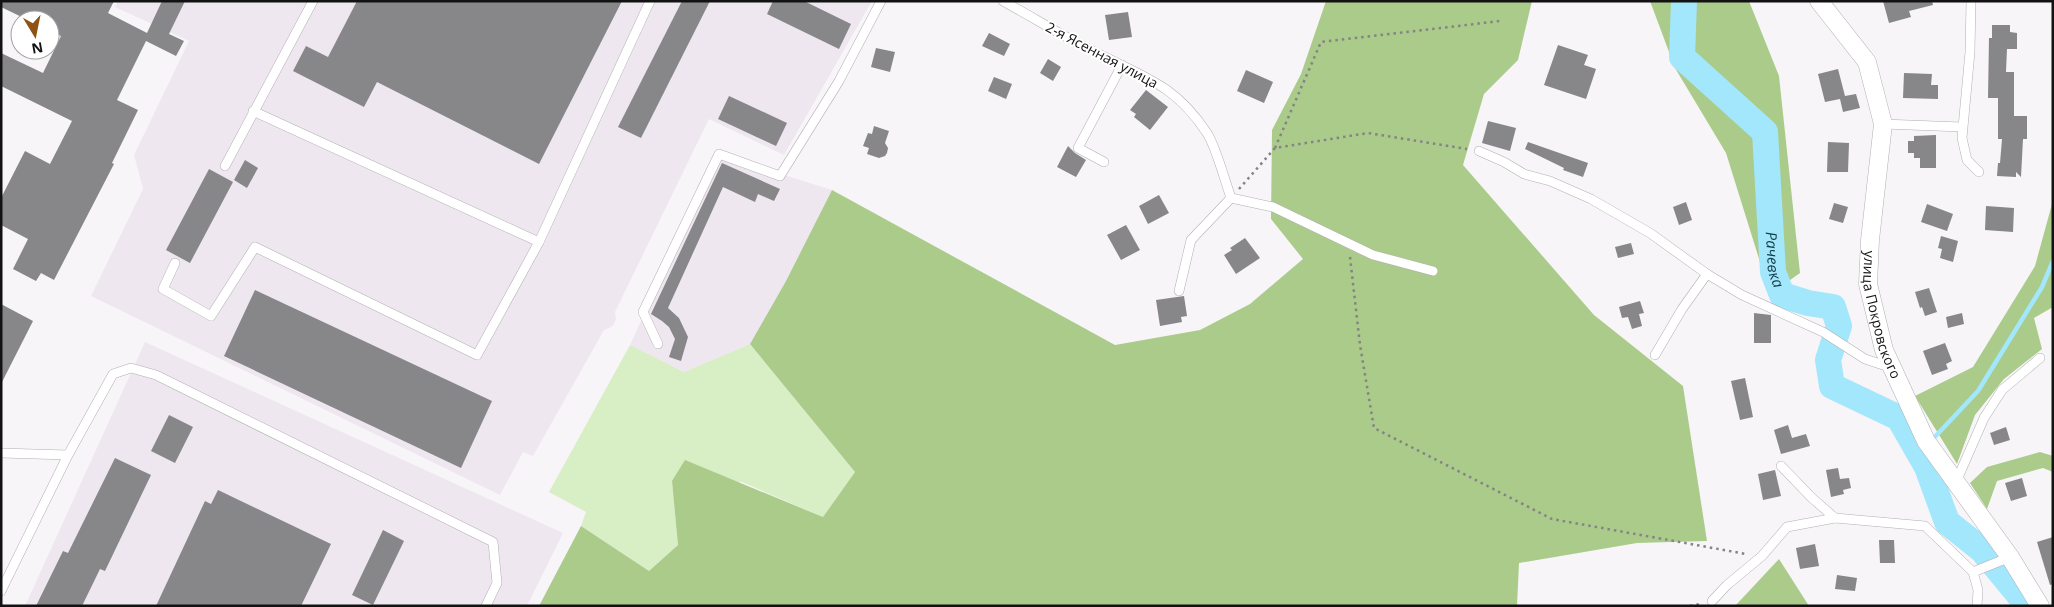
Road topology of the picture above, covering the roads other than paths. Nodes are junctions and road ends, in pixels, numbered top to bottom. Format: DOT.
graph roads {
  1 [pos="313,1"];
  2 [pos="650,1"];
  3 [pos="881,1"];
  4 [pos="1003,1"];
  5 [pos="1819,1"];
  6 [pos="1971,1"];
  7 [pos="1122,65"];
  8 [pos="253,111"];
  9 [pos="1883,124"];
  10 [pos="1962,126"];
  11 [pos="1479,151"];
  12 [pos="1104,162"];
  13 [pos="225,166"];
  14 [pos="1979,172"];
  15 [pos="1232,198"];
  16 [pos="539,242"];
  17 [pos="175,264"];
  18 [pos="1433,271"];
  19 [pos="1708,274"];
  20 [pos="1179,291"];
  21 [pos="658,344"];
  22 [pos="1655,354"];
  23 [pos="2040,358"];
  24 [pos="1893,368"];
  25 [pos="1,453"];
  26 [pos="68,455"];
  27 [pos="1781,466"];
  28 [pos="1956,482"];
  29 [pos="1835,518"];
  30 [pos="2005,559"];
  31 [pos="1977,571"];
  32 [pos="1,592"];
  33 [pos="1712,602"];
  34 [pos="486,606"];
  35 [pos="1977,606"];
  36 [pos="2040,606"];
  1 -- 8 [label="lane"];
  2 -- 16 [label="lane"];
  3 -- 21 [label="lane"];
  4 -- 7 [label="lane, 2-я Ясенная улица"];
  5 -- 9 [label="street, улица Покровского"];
  6 -- 10 [label="lane"];
  7 -- 12 [label="lane"];
  7 -- 15 [label="lane, 2-я Ясенная улица"];
  8 -- 13 [label="lane"];
  8 -- 16 [label="lane"];
  9 -- 10 [label="lane"];
  9 -- 24 [label="street, улица Покровского"];
  10 -- 14 [label="lane"];
  11 -- 19 [label="lane"];
  15 -- 18 [label="lane"];
  15 -- 20 [label="lane"];
  16 -- 17 [label="lane"];
  19 -- 22 [label="lane"];
  19 -- 24 [label="lane"];
  23 -- 28 [label="lane"];
  24 -- 28 [label="street, улица Покровского"];
  25 -- 26 [label="lane"];
  26 -- 32 [label="lane"];
  26 -- 34 [label="lane"];
  27 -- 29 [label="lane"];
  28 -- 30 [label="street, улица Покровского"];
  29 -- 31 [label="lane"];
  29 -- 33 [label="lane"];
  30 -- 31 [label="lane"];
  30 -- 36 [label="street, улица Покровского"];
  31 -- 35 [label="lane"];
}
